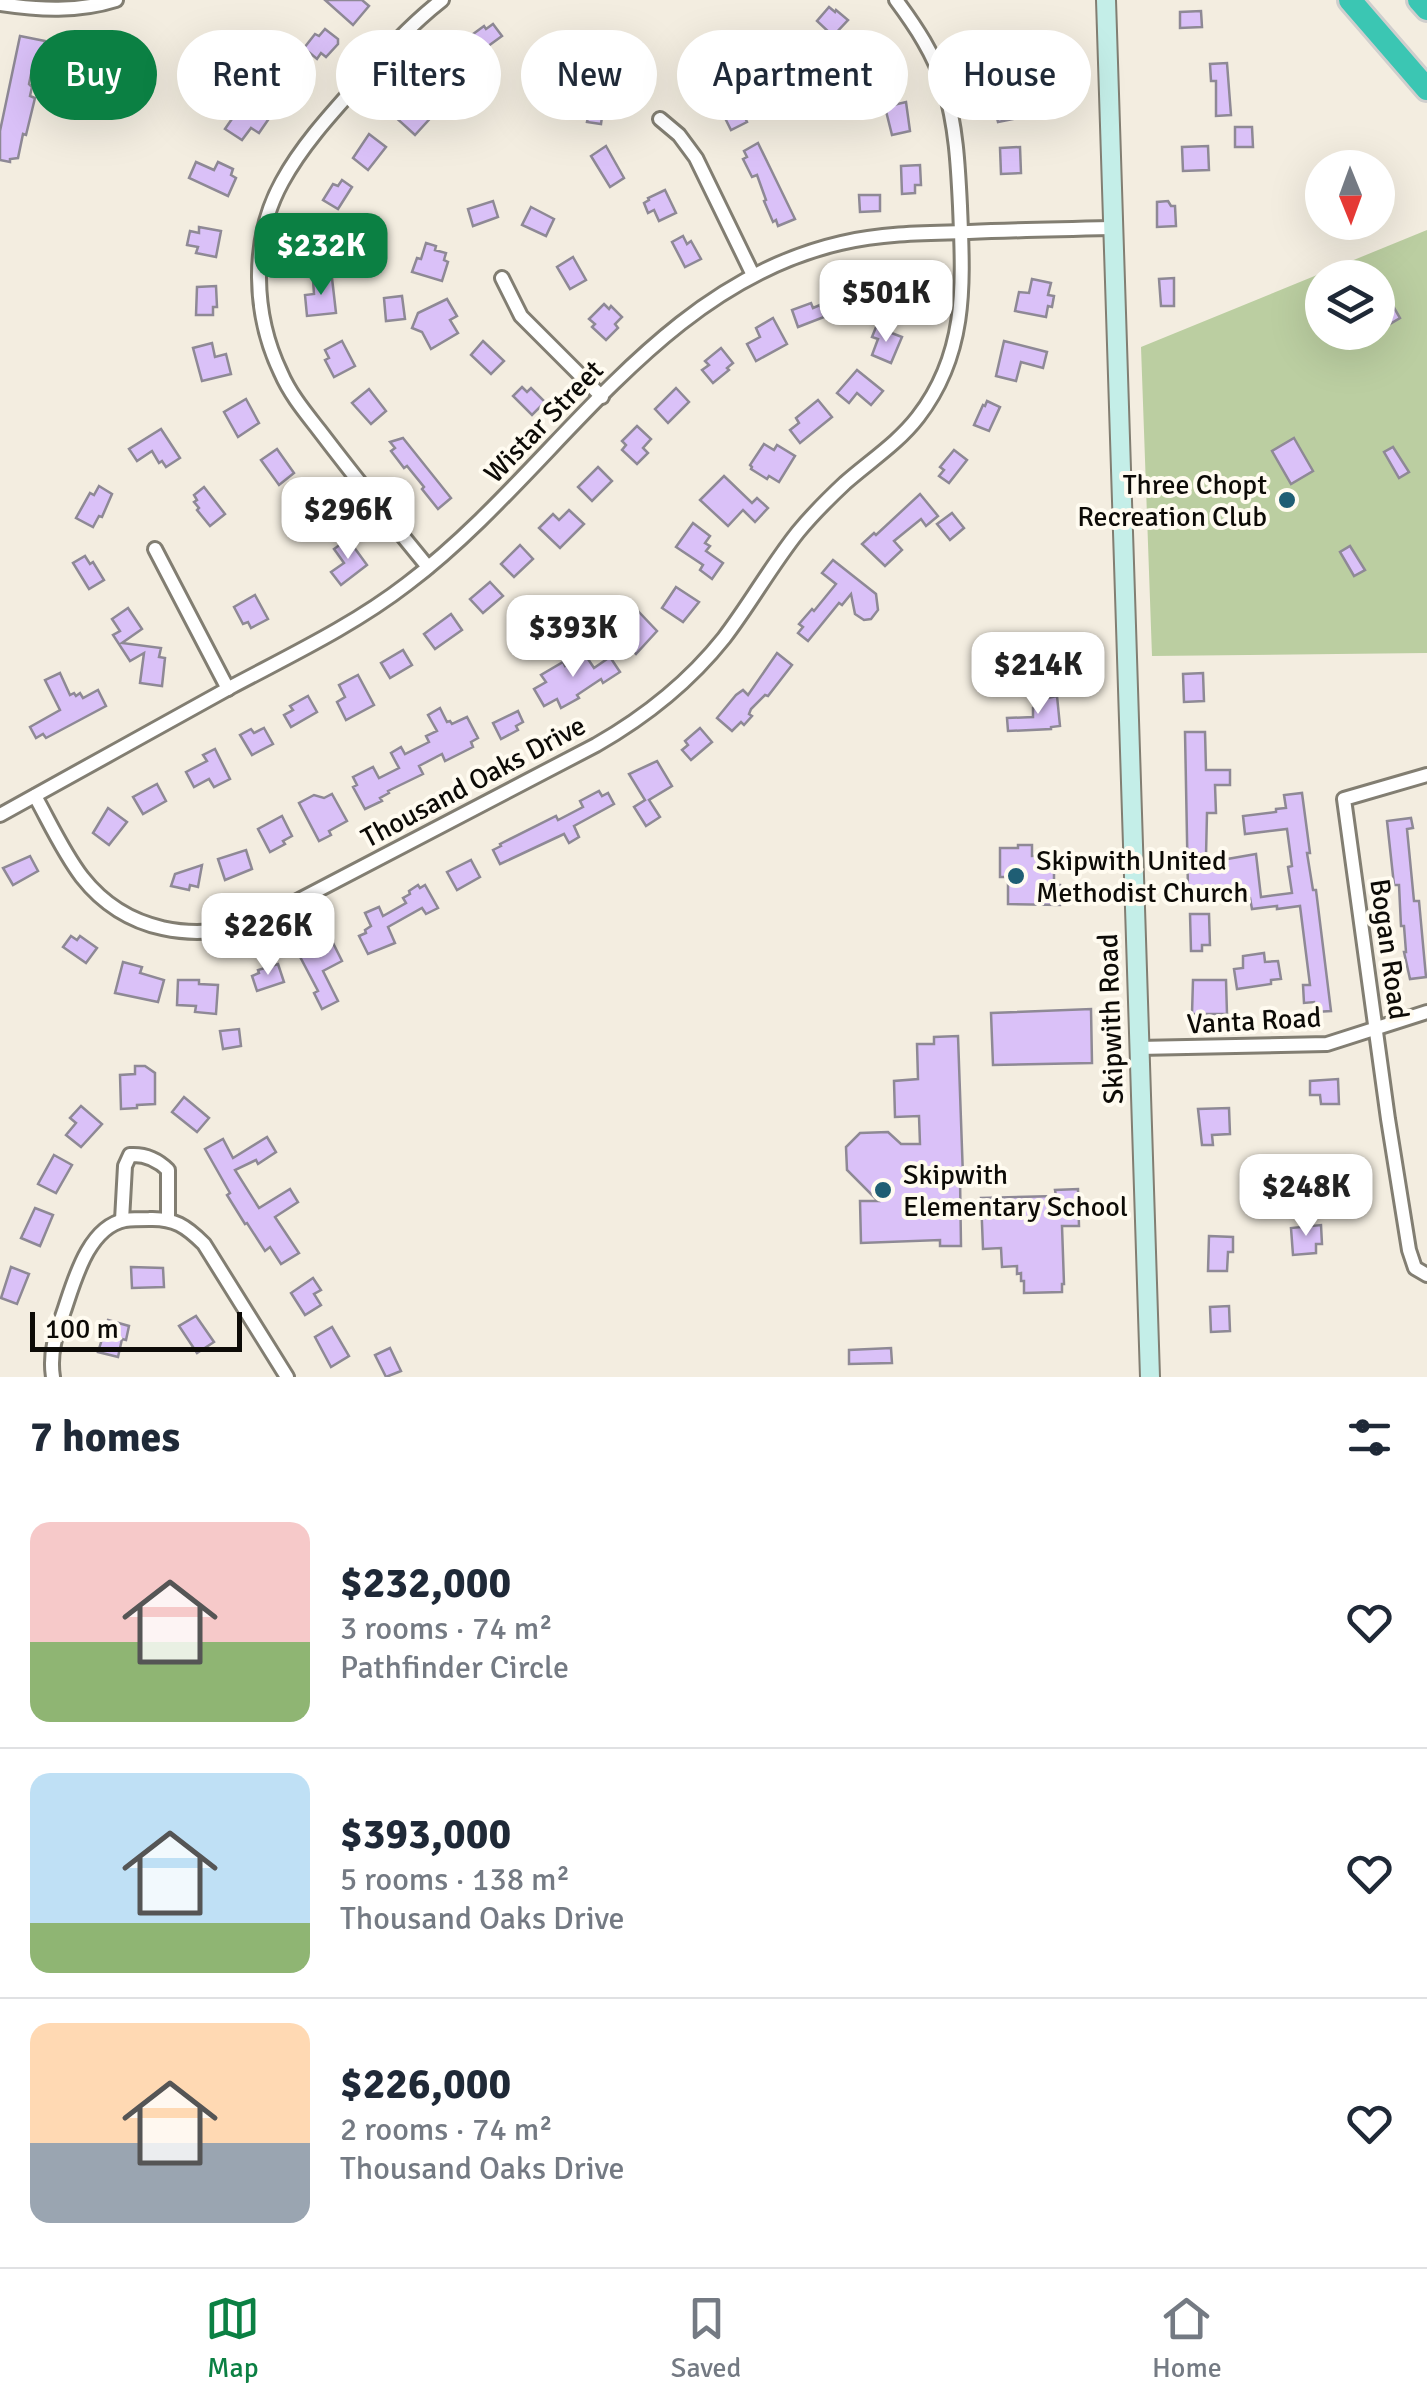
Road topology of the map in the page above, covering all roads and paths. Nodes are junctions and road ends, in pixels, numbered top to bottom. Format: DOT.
graph roads {
  1 [pos="116,0"];
  2 [pos="442,0"];
  3 [pos="896,0"];
  4 [pos="1106,0"];
  5 [pos="1350,0"];
  6 [pos="1419,0"];
  7 [pos="0,4"];
  8 [pos="1427,9"];
  9 [pos="1427,89"];
  10 [pos="660,119"];
  11 [pos="1113,228"];
  12 [pos="961,232"];
  13 [pos="753,275"];
  14 [pos="502,278"];
  15 [pos="602,397"];
  16 [pos="155,548"];
  17 [pos="428,567"];
  18 [pos="228,688"];
  19 [pos="1427,775"];
  20 [pos="35,796"];
  21 [pos="0,815"];
  22 [pos="1427,1012"];
  23 [pos="1375,1028"];
  24 [pos="1138,1048"];
  25 [pos="168,1218"];
  26 [pos="122,1220"];
  27 [pos="1427,1276"];
  28 [pos="53,1377"];
  29 [pos="287,1377"];
  30 [pos="1150,1377"];
  1 -- 7 [label="street"];
  2 -- 17 [label="street"];
  3 -- 12 [label="street, Thousand Oaks Drive"];
  4 -- 11 [label="main road, Skipwith Road"];
  5 -- 9 [label="highway"];
  6 -- 8 [label="highway"];
  10 -- 13 [label="street"];
  11 -- 12 [label="street, Wistar Street"];
  11 -- 24 [label="main road, Skipwith Road"];
  12 -- 13 [label="street, Wistar Street"];
  12 -- 20 [label="street, Thousand Oaks Drive"];
  13 -- 15 [label="street, Wistar Street"];
  14 -- 15 [label="street"];
  15 -- 17 [label="street, Wistar Street"];
  16 -- 18 [label="street"];
  17 -- 18 [label="street, Wistar Street"];
  18 -- 20 [label="street, Wistar Street"];
  19 -- 23 [label="street, Bogan Road"];
  20 -- 21 [label="street, Wistar Street"];
  22 -- 23 [label="street, Vanta Road"];
  23 -- 24 [label="street, Vanta Road"];
  23 -- 27 [label="street, Bogan Road"];
  24 -- 30 [label="main road, Skipwith Road"];
  25 -- 26 [label="street"];
  25 -- 26 [label="street"];
  25 -- 29 [label="street"];
  26 -- 28 [label="street"];
}
